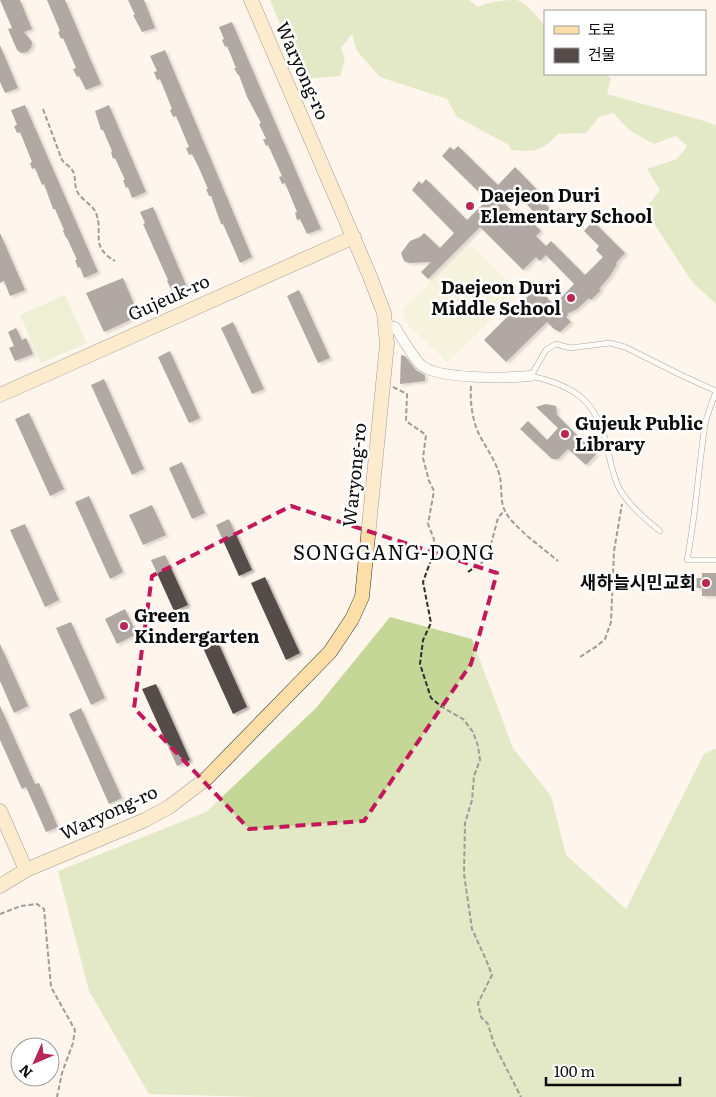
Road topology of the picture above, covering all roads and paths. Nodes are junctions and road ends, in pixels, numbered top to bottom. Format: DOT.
graph roads {
  1 [pos="250,0"];
  2 [pos="43,108"];
  3 [pos="354,237"];
  4 [pos="115,261"];
  5 [pos="386,326"];
  6 [pos="472,376"];
  7 [pos="531,376"];
  8 [pos="384,377"];
  9 [pos="716,391"];
  10 [pos="0,395"];
  11 [pos="623,494"];
  12 [pos="504,511"];
  13 [pos="660,531"];
  14 [pos="716,560"];
  15 [pos="558,561"];
  16 [pos="468,572"];
  17 [pos="580,657"];
  18 [pos="0,811"];
  19 [pos="26,870"];
  20 [pos="0,886"];
  21 [pos="0,914"];
  22 [pos="57,1097"];
  23 [pos="521,1097"];
  1 -- 3 [label="main road, Waryong-ro"];
  2 -- 4 [label="path"];
  3 -- 5 [label="main road, Waryong-ro"];
  3 -- 10 [label="main road, Gujeuk-ro"];
  5 -- 6 [label="street"];
  5 -- 8 [label="main road, Waryong-ro"];
  6 -- 7 [label="street"];
  6 -- 12 [label="path"];
  7 -- 9 [label="lane"];
  7 -- 11 [label="lane"];
  8 -- 19 [label="main road, Waryong-ro"];
  8 -- 23 [label="path"];
  9 -- 14 [label="lane"];
  11 -- 13 [label="lane"];
  11 -- 17 [label="path"];
  12 -- 15 [label="path"];
  12 -- 16 [label="path"];
  18 -- 19 [label="main road"];
  19 -- 20 [label="main road, Waryong-ro"];
  21 -- 22 [label="path"];
}
